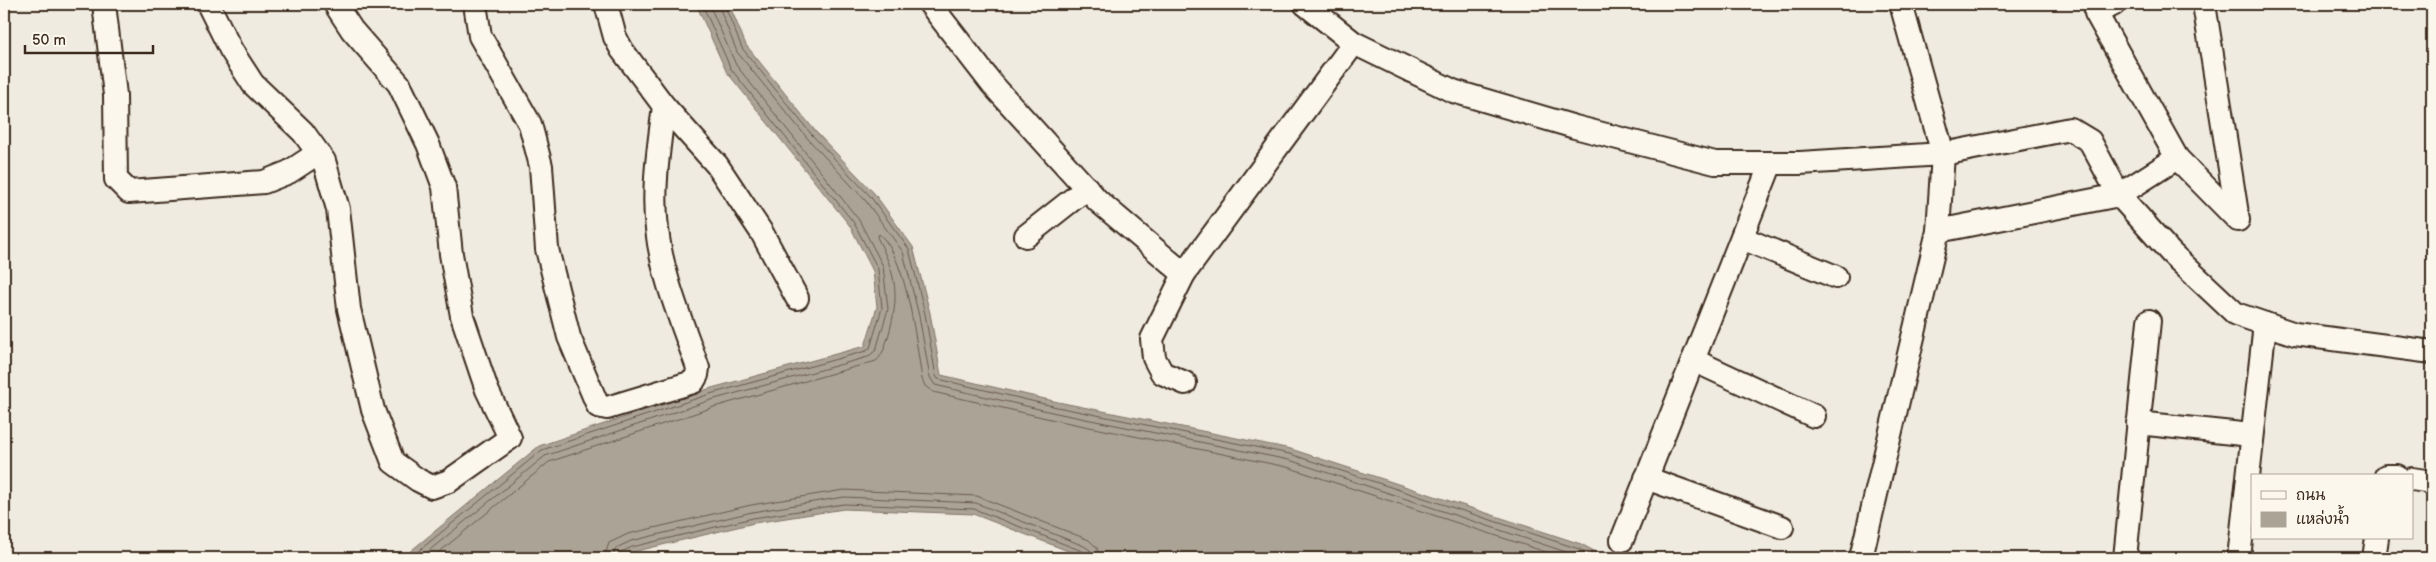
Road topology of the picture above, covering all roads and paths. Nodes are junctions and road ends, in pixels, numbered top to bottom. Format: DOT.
graph roads {
  1 [pos="104,4"];
  2 [pos="208,4"];
  3 [pos="335,4"];
  4 [pos="475,4"];
  5 [pos="606,4"];
  6 [pos="930,4"];
  7 [pos="1304,4"];
  8 [pos="1901,4"];
  9 [pos="2114,4"];
  10 [pos="2204,4"];
  11 [pos="1354,43"];
  12 [pos="664,106"];
  13 [pos="318,153"];
  14 [pos="1943,154"];
  15 [pos="2177,158"];
  16 [pos="1771,164"];
  17 [pos="1086,188"];
  18 [pos="2119,195"];
  19 [pos="1938,231"];
  20 [pos="1026,236"];
  21 [pos="1742,238"];
  22 [pos="1184,274"];
  23 [pos="1836,277"];
  24 [pos="797,298"];
  25 [pos="2149,321"];
  26 [pos="2265,324"];
  27 [pos="2432,352"];
  28 [pos="1694,360"];
  29 [pos="1185,383"];
  30 [pos="1814,416"];
  31 [pos="2138,423"];
  32 [pos="2251,436"];
  33 [pos="1646,478"];
  34 [pos="2414,479"];
  35 [pos="2432,482"];
  36 [pos="1782,527"];
  37 [pos="1622,540"];
  38 [pos="2377,540"];
  39 [pos="1861,558"];
  40 [pos="2125,558"];
  41 [pos="2239,558"];
  42 [pos="2374,558"];
  1 -- 13 [label="street"];
  2 -- 13 [label="street"];
  3 -- 13 [label="street"];
  4 -- 12 [label="street"];
  5 -- 12 [label="street"];
  6 -- 17 [label="street"];
  7 -- 11 [label="street"];
  8 -- 14 [label="street"];
  9 -- 15 [label="street"];
  10 -- 15 [label="street"];
  11 -- 16 [label="street"];
  11 -- 22 [label="street"];
  12 -- 24 [label="street"];
  14 -- 16 [label="street"];
  14 -- 18 [label="street"];
  14 -- 19 [label="street"];
  15 -- 18 [label="street"];
  16 -- 21 [label="street"];
  17 -- 20 [label="street"];
  17 -- 22 [label="street"];
  18 -- 19 [label="street"];
  18 -- 26 [label="street"];
  19 -- 39 [label="street"];
  21 -- 23 [label="street"];
  21 -- 28 [label="street"];
  22 -- 29 [label="street"];
  25 -- 31 [label="street"];
  26 -- 27 [label="street"];
  26 -- 32 [label="street"];
  28 -- 30 [label="street"];
  28 -- 33 [label="street"];
  31 -- 32 [label="street"];
  31 -- 40 [label="street"];
  32 -- 41 [label="street"];
  33 -- 36 [label="street"];
  33 -- 37 [label="street"];
  34 -- 35 [label="street"];
  38 -- 42 [label="street"];
}
